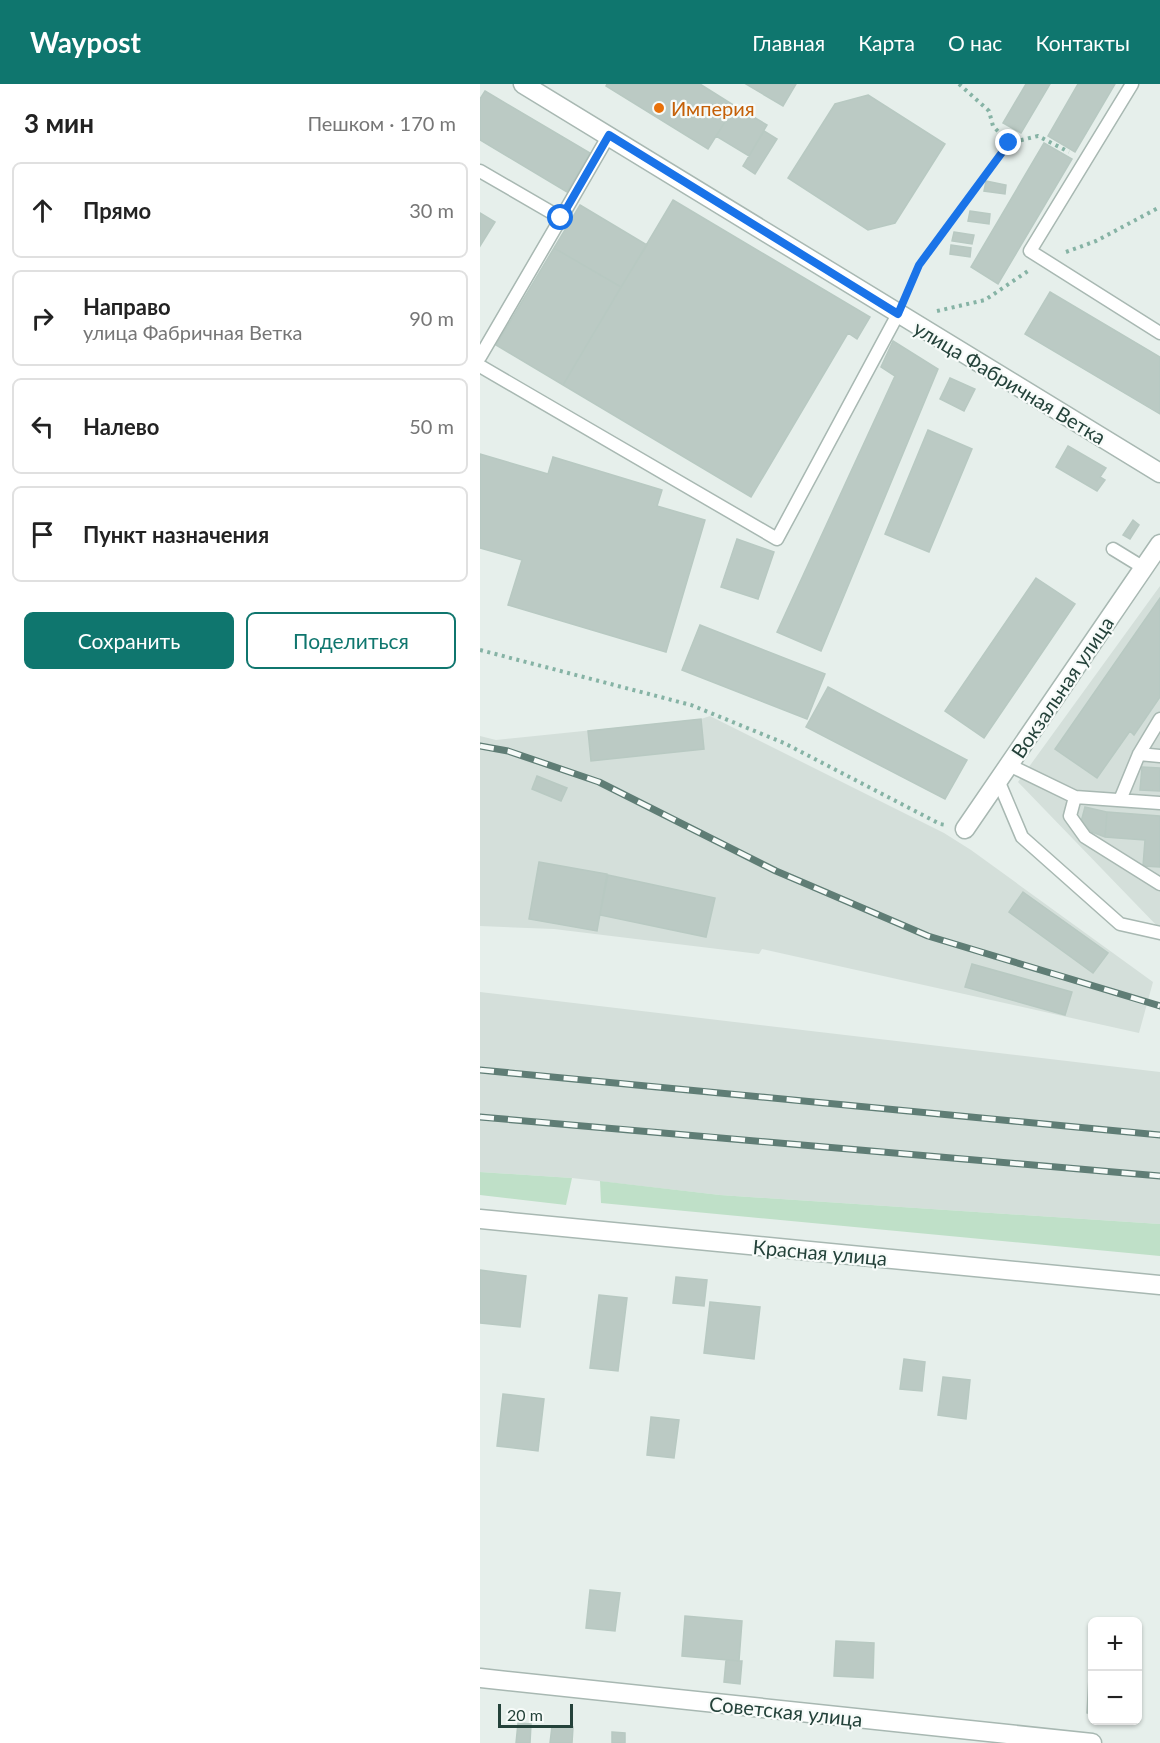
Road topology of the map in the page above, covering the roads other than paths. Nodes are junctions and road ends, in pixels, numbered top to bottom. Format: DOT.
graph roads {
  1 [pos="523,84"];
  2 [pos="1132,84"];
  3 [pos="609,135"];
  4 [pos="480,171"];
  5 [pos="561,218"];
  6 [pos="898,314"];
  7 [pos="1160,332"];
  8 [pos="480,357"];
  9 [pos="480,366"];
  10 [pos="1160,473"];
  11 [pos="1160,544"];
  12 [pos="1113,549"];
  13 [pos="1144,568"];
  14 [pos="1160,719"];
  15 [pos="1139,754"];
  16 [pos="1160,756"];
  17 [pos="1003,772"];
  18 [pos="1075,797"];
  19 [pos="1120,800"];
  20 [pos="1160,803"];
  21 [pos="964,829"];
  22 [pos="1160,884"];
  23 [pos="1160,933"];
  24 [pos="480,1220"];
  25 [pos="1160,1285"];
  26 [pos="480,1678"];
  27 [pos="1092,1743"];
  1 -- 3 [label="street, улица Фабричная Ветка"];
  2 -- 7 [label="lane"];
  3 -- 5 [label="lane"];
  3 -- 6 [label="street, улица Фабричная Ветка"];
  4 -- 5 [label="lane"];
  5 -- 8 [label="lane"];
  6 -- 9 [label="lane"];
  6 -- 10 [label="street, улица Фабричная Ветка"];
  11 -- 13 [label="street, Вокзальная улица"];
  12 -- 13 [label="lane"];
  13 -- 17 [label="street, Вокзальная улица"];
  14 -- 15 [label="lane"];
  15 -- 16 [label="lane"];
  15 -- 19 [label="lane"];
  17 -- 18 [label="lane"];
  17 -- 21 [label="street, Вокзальная улица"];
  17 -- 23 [label="lane"];
  18 -- 19 [label="lane"];
  18 -- 22 [label="lane"];
  19 -- 20 [label="lane"];
  24 -- 25 [label="street, Красная улица"];
  26 -- 27 [label="street, Советская улица"];
}
